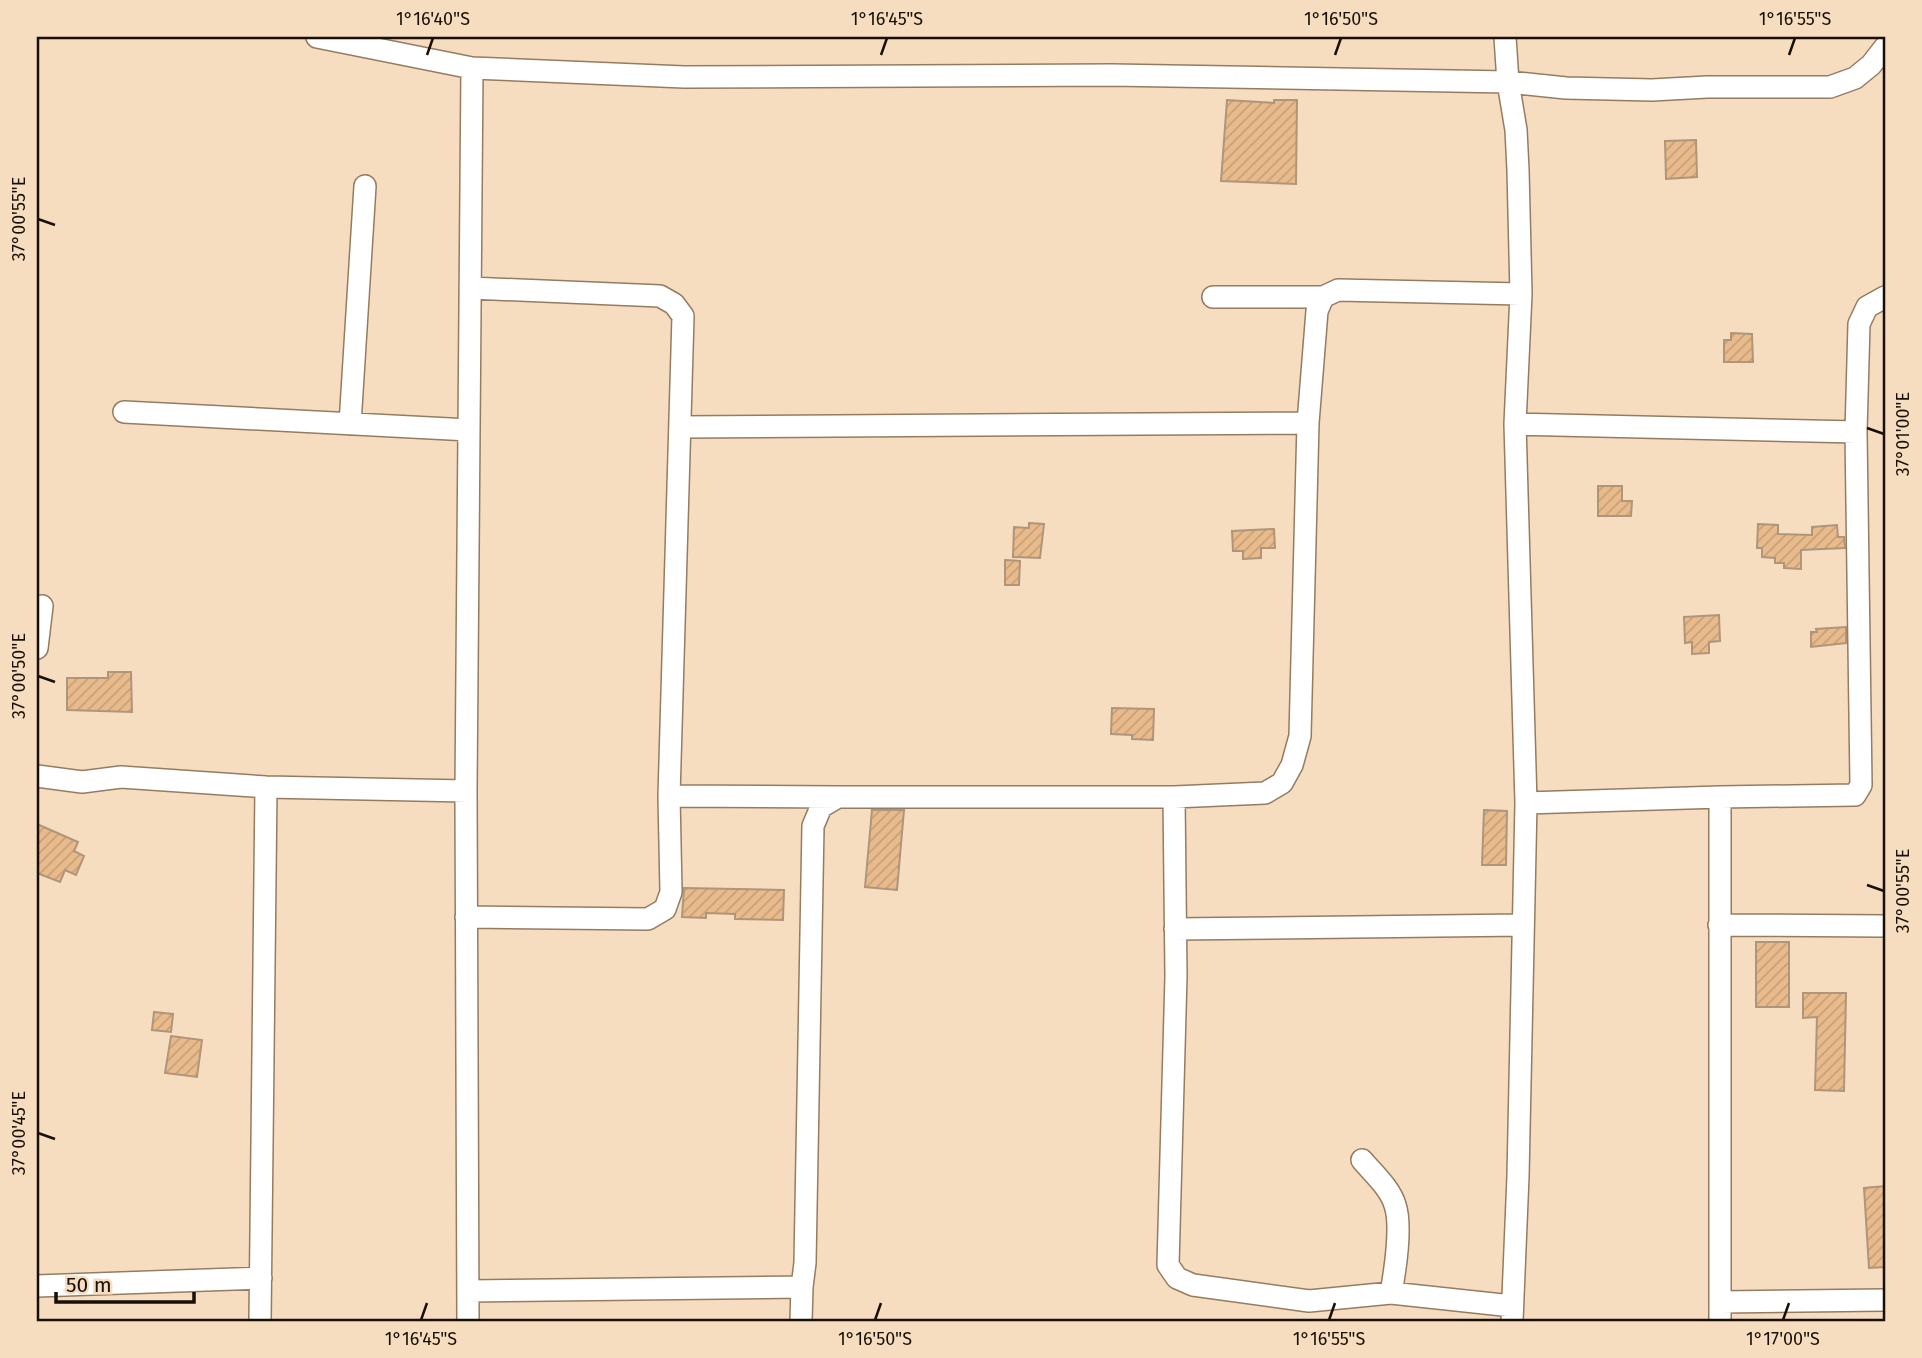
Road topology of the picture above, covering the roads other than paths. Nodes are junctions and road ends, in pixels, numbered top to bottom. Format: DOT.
graph roads {
  1 [pos="317,37"];
  2 [pos="1505,37"];
  3 [pos="1881,37"];
  4 [pos="1885,45"];
  5 [pos="419,47"];
  6 [pos="472,68"];
  7 [pos="1508,82"];
  8 [pos="365,186"];
  9 [pos="470,288"];
  10 [pos="1521,294"];
  11 [pos="1213,297"];
  12 [pos="1323,297"];
  13 [pos="1885,297"];
  14 [pos="124,412"];
  15 [pos="1308,423"];
  16 [pos="350,424"];
  17 [pos="1515,424"];
  18 [pos="680,427"];
  19 [pos="469,430"];
  20 [pos="1856,432"];
  21 [pos="42,606"];
  22 [pos="37,648"];
  23 [pos="37,776"];
  24 [pos="265,787"];
  25 [pos="466,791"];
  26 [pos="669,796"];
  27 [pos="838,797"];
  28 [pos="1174,797"];
  29 [pos="1720,797"];
  30 [pos="1526,803"];
  31 [pos="466,917"];
  32 [pos="1522,925"];
  33 [pos="1719,925"];
  34 [pos="1885,926"];
  35 [pos="1175,929"];
  36 [pos="1362,1160"];
  37 [pos="261,1278"];
  38 [pos="37,1286"];
  39 [pos="802,1287"];
  40 [pos="468,1291"];
  41 [pos="1391,1293"];
  42 [pos="1885,1300"];
  43 [pos="1308,1311"];
  44 [pos="1720,1312"];
  45 [pos="1512,1314"];
  46 [pos="260,1321"];
  47 [pos="468,1321"];
  48 [pos="801,1321"];
  1 -- 5 [label="street"];
  2 -- 7 [label="street"];
  3 -- 4 [label="street"];
  4 -- 7 [label="street"];
  5 -- 6 [label="street"];
  6 -- 7 [label="street"];
  6 -- 9 [label="street"];
  7 -- 10 [label="street"];
  8 -- 16 [label="street"];
  9 -- 18 [label="street"];
  9 -- 19 [label="street"];
  10 -- 12 [label="street"];
  10 -- 17 [label="street"];
  11 -- 12 [label="street"];
  12 -- 15 [label="street"];
  13 -- 20 [label="street"];
  14 -- 16 [label="street"];
  15 -- 18 [label="street"];
  15 -- 28 [label="street"];
  16 -- 19 [label="street"];
  17 -- 20 [label="street"];
  17 -- 30 [label="street"];
  18 -- 26 [label="street"];
  19 -- 25 [label="street"];
  20 -- 29 [label="street"];
  21 -- 22 [label="street"];
  23 -- 24 [label="street"];
  24 -- 25 [label="street"];
  24 -- 37 [label="street"];
  25 -- 31 [label="street"];
  26 -- 27 [label="street"];
  26 -- 31 [label="street"];
  27 -- 28 [label="street"];
  27 -- 39 [label="street"];
  28 -- 35 [label="street"];
  29 -- 30 [label="street"];
  29 -- 33 [label="street"];
  30 -- 32 [label="street"];
  31 -- 40 [label="street"];
  32 -- 35 [label="street"];
  32 -- 45 [label="street"];
  33 -- 34 [label="street"];
  33 -- 44 [label="street"];
  35 -- 43 [label="street"];
  36 -- 41 [label="street"];
  37 -- 38 [label="street"];
  37 -- 46 [label="street"];
  39 -- 40 [label="street"];
  39 -- 48 [label="street"];
  40 -- 47 [label="street"];
  41 -- 43 [label="street"];
  41 -- 45 [label="street"];
  42 -- 44 [label="street"];
}
